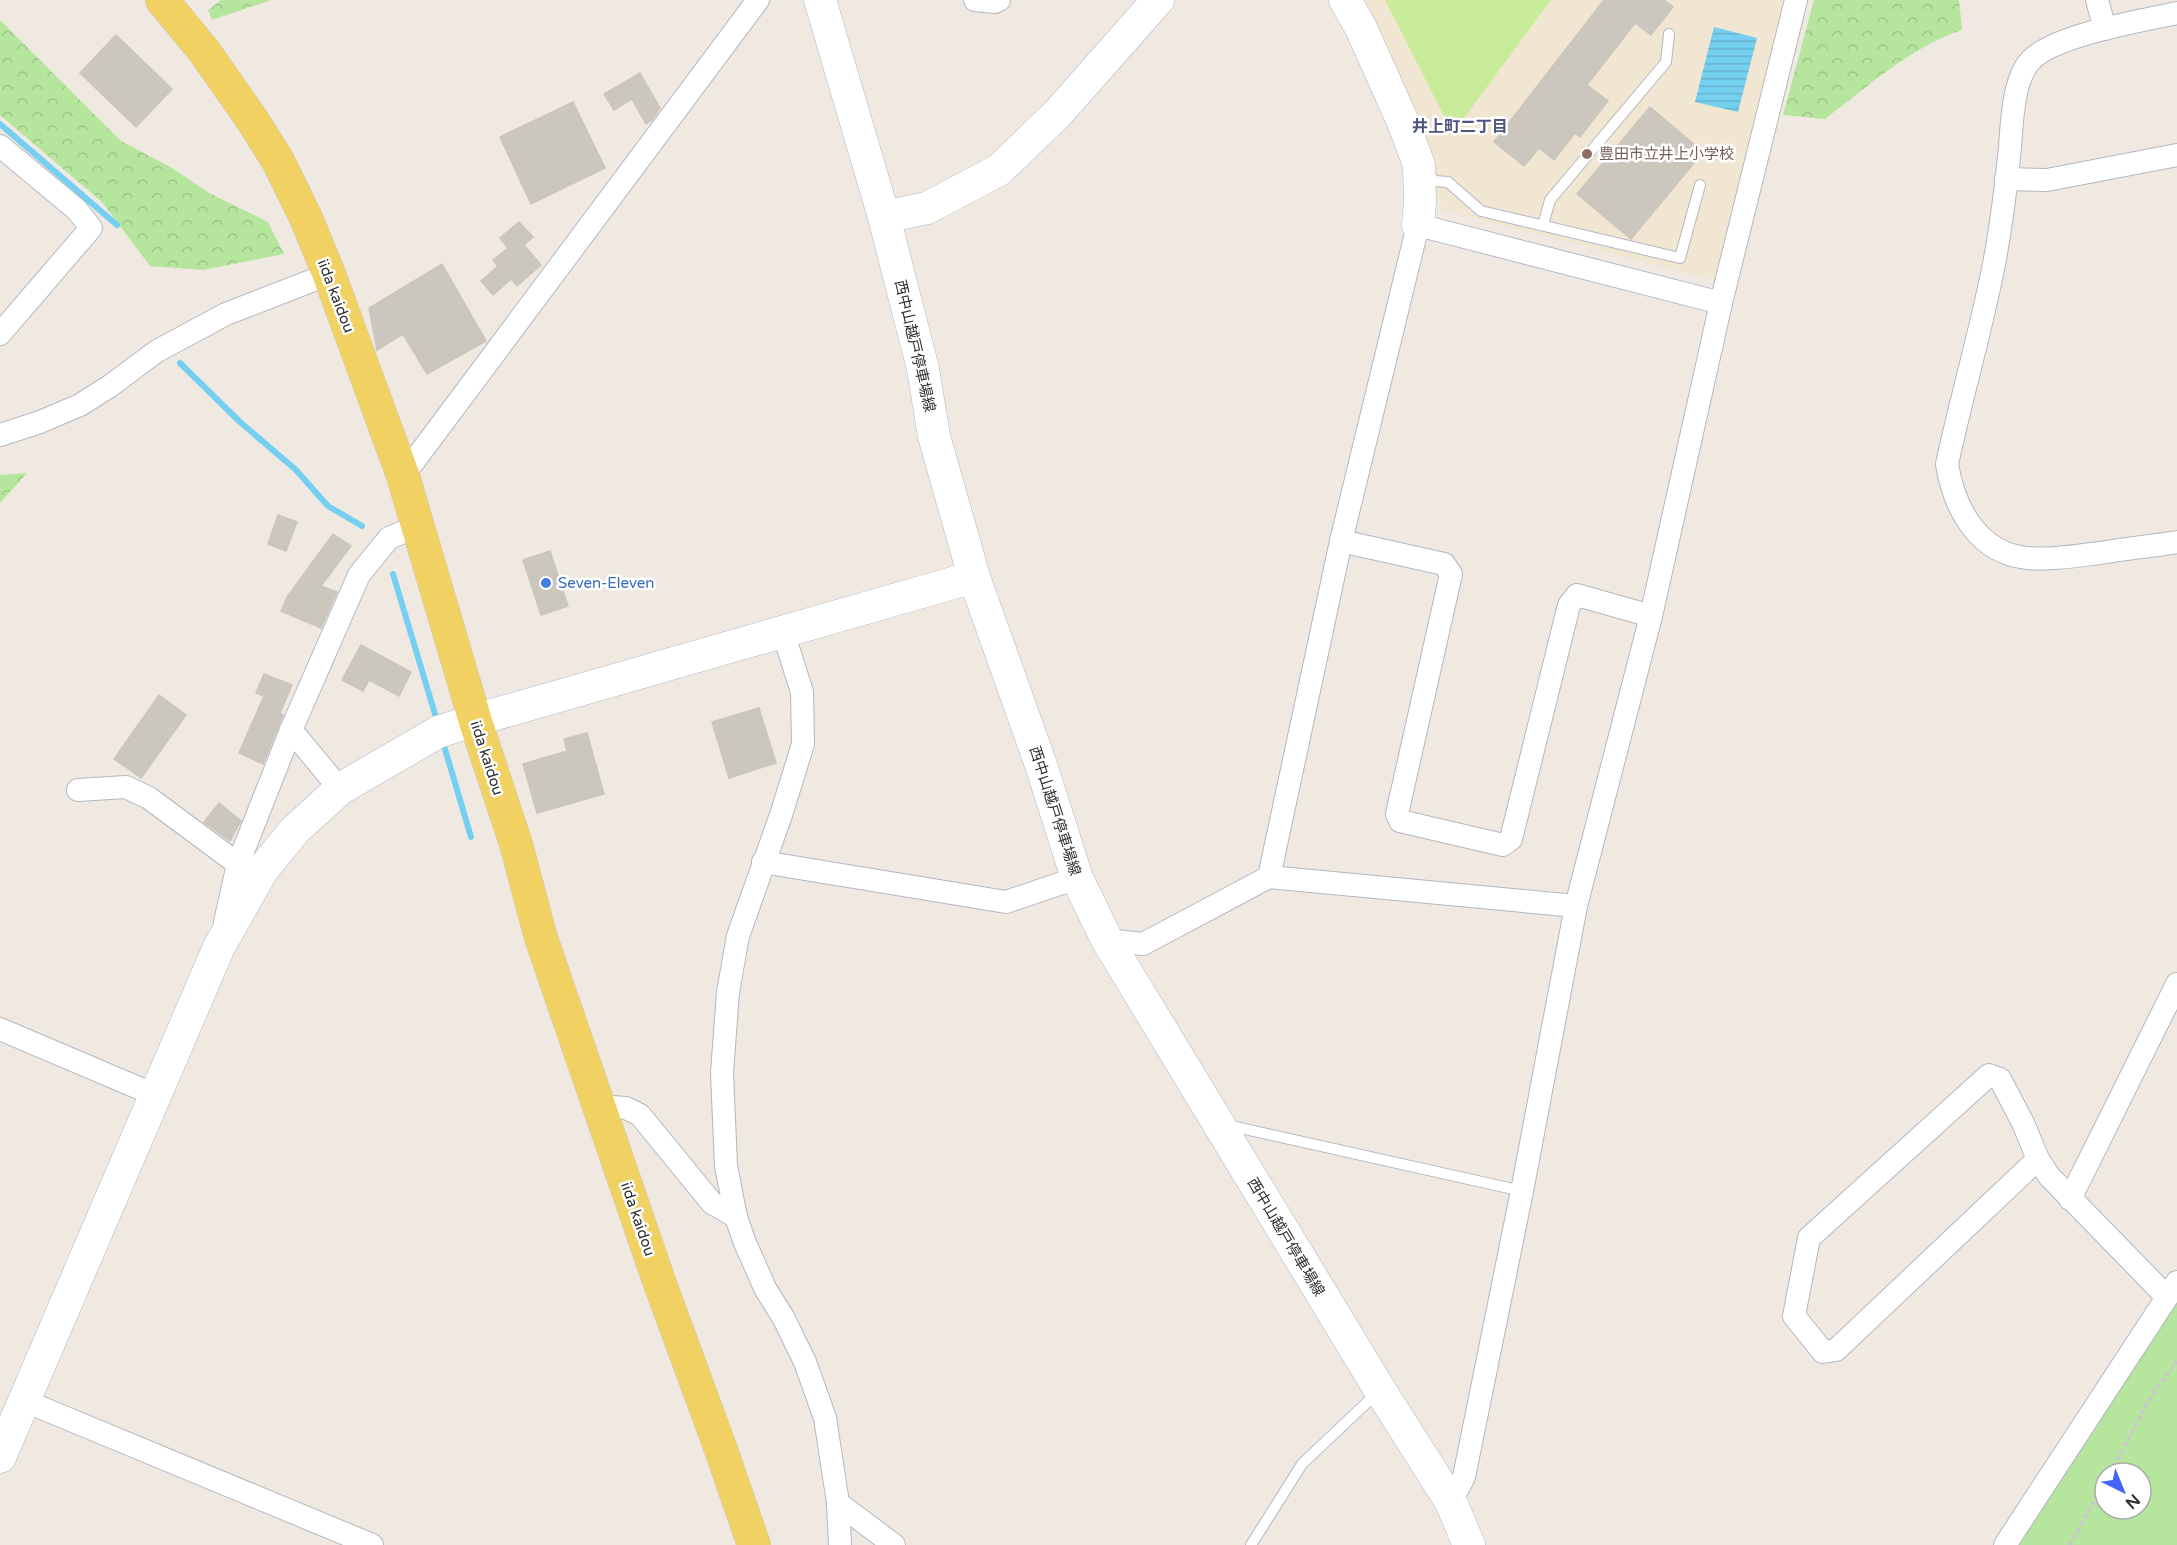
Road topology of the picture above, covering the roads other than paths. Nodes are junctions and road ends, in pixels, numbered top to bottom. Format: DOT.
graph roads {
  1 [pos="162,0"];
  2 [pos="758,0"];
  3 [pos="820,0"];
  4 [pos="975,0"];
  5 [pos="999,0"];
  6 [pos="1158,0"];
  7 [pos="1345,0"];
  8 [pos="1796,0"];
  9 [pos="2097,0"];
  10 [pos="2177,13"];
  11 [pos="2105,29"];
  12 [pos="1670,34"];
  13 [pos="1,149"];
  14 [pos="2177,155"];
  15 [pos="1419,165"];
  16 [pos="2007,179"];
  17 [pos="1700,185"];
  18 [pos="884,217"];
  19 [pos="1418,225"];
  20 [pos="1543,225"];
  21 [pos="329,274"];
  22 [pos="1721,303"];
  23 [pos="0,333"];
  24 [pos="0,435"];
  25 [pos="403,476"];
  26 [pos="418,526"];
  27 [pos="1341,541"];
  28 [pos="2177,542"];
  29 [pos="974,577"];
  30 [pos="1651,616"];
  31 [pos="783,632"];
  32 [pos="475,720"];
  33 [pos="291,730"];
  34 [pos="340,789"];
  35 [pos="78,790"];
  36 [pos="763,862"];
  37 [pos="238,864"];
  38 [pos="1269,877"];
  39 [pos="1077,878"];
  40 [pos="1575,906"];
  41 [pos="1107,940"];
  42 [pos="219,946"];
  43 [pos="2177,984"];
  44 [pos="0,1029"];
  45 [pos="155,1095"];
  46 [pos="598,1106"];
  47 [pos="1216,1123"];
  48 [pos="2038,1159"];
  49 [pos="1522,1191"];
  50 [pos="2070,1199"];
  51 [pos="736,1217"];
  52 [pos="2171,1289"];
  53 [pos="1380,1390"];
  54 [pos="25,1401"];
  55 [pos="0,1457"];
  56 [pos="1451,1502"];
  57 [pos="838,1503"];
  58 [pos="372,1545"];
  59 [pos="754,1545"];
  60 [pos="840,1545"];
  61 [pos="894,1545"];
  62 [pos="1251,1545"];
  63 [pos="1469,1545"];
  64 [pos="2005,1545"];
  1 -- 21 [label="main road, iida kaidou"];
  2 -- 25 [label="street"];
  3 -- 18 [label="street, 西中山越戸停車場線"];
  4 -- 5 [label="street"];
  6 -- 18 [label="street"];
  7 -- 15 [label="street"];
  8 -- 22 [label="street"];
  9 -- 11 [label="street"];
  10 -- 11 [label="street"];
  11 -- 16 [label="street"];
  12 -- 20 [label="lane"];
  13 -- 23 [label="street"];
  14 -- 16 [label="street"];
  15 -- 19 [label="street"];
  15 -- 20 [label="lane"];
  16 -- 28 [label="street"];
  17 -- 20 [label="lane"];
  18 -- 29 [label="street, 西中山越戸停車場線"];
  19 -- 22 [label="street"];
  19 -- 27 [label="street"];
  21 -- 24 [label="street"];
  21 -- 25 [label="main road, iida kaidou"];
  22 -- 30 [label="street"];
  25 -- 26 [label="main road, iida kaidou"];
  26 -- 32 [label="main road, iida kaidou"];
  26 -- 33 [label="street"];
  27 -- 30 [label="street"];
  27 -- 38 [label="street"];
  29 -- 31 [label="street"];
  29 -- 39 [label="street, 西中山越戸停車場線"];
  30 -- 40 [label="street"];
  31 -- 32 [label="street"];
  31 -- 36 [label="street"];
  32 -- 34 [label="street"];
  32 -- 46 [label="main road, iida kaidou"];
  33 -- 34 [label="street"];
  33 -- 37 [label="street"];
  34 -- 42 [label="street"];
  35 -- 37 [label="street"];
  36 -- 39 [label="street"];
  36 -- 51 [label="street"];
  37 -- 42 [label="street"];
  38 -- 40 [label="street"];
  38 -- 41 [label="street"];
  39 -- 41 [label="street, 西中山越戸停車場線"];
  40 -- 49 [label="street"];
  41 -- 47 [label="street, 西中山越戸停車場線"];
  42 -- 45 [label="street"];
  43 -- 50 [label="street"];
  44 -- 45 [label="street"];
  45 -- 54 [label="street"];
  46 -- 51 [label="street"];
  46 -- 59 [label="main road, iida kaidou"];
  47 -- 49 [label="lane"];
  47 -- 53 [label="street, 西中山越戸停車場線"];
  48 -- 48 [label="street"];
  48 -- 50 [label="street"];
  49 -- 56 [label="street"];
  50 -- 52 [label="street"];
  51 -- 57 [label="street"];
  52 -- 64 [label="street"];
  53 -- 56 [label="street, 西中山越戸停車場線"];
  53 -- 62 [label="lane"];
  54 -- 55 [label="street"];
  54 -- 58 [label="street"];
  56 -- 63 [label="street, 西中山越戸停車場線"];
  57 -- 60 [label="street"];
  57 -- 61 [label="street"];
}
